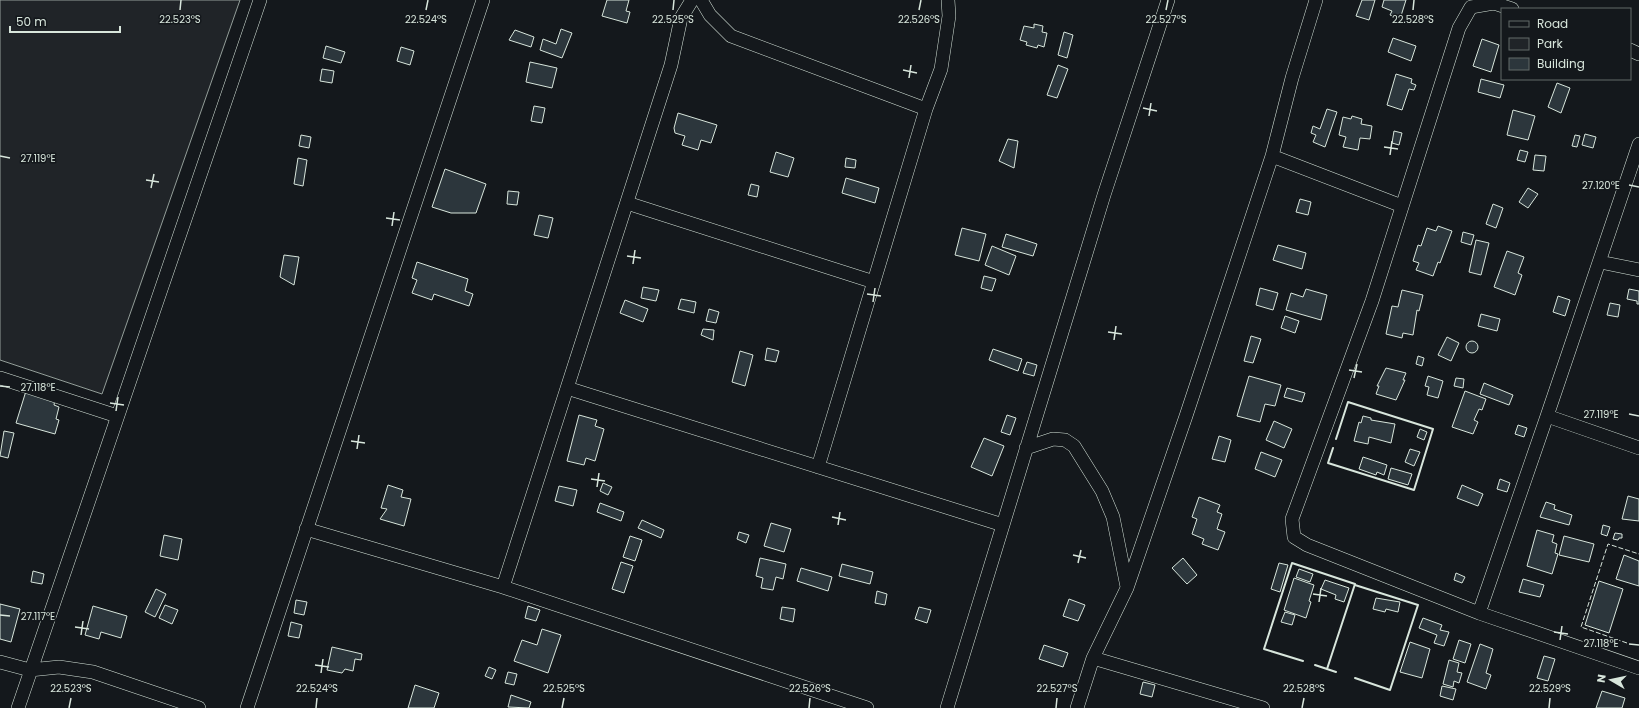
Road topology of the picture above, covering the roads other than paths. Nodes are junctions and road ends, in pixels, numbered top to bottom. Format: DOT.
graph roads {
  1 [pos="260,0"];
  2 [pos="484,0"];
  3 [pos="692,0"];
  4 [pos="701,0"];
  5 [pos="948,0"];
  6 [pos="1168,0"];
  7 [pos="1316,0"];
  8 [pos="1509,8"];
  9 [pos="926,109"];
  10 [pos="1639,144"];
  11 [pos="1272,156"];
  12 [pos="627,204"];
  13 [pos="1402,206"];
  14 [pos="1600,262"];
  15 [pos="1639,270"];
  16 [pos="874,282"];
  17 [pos="0,378"];
  18 [pos="567,388"];
  19 [pos="117,416"];
  20 [pos="1546,416"];
  21 [pos="1026,448"];
  22 [pos="1639,448"];
  23 [pos="818,467"];
  24 [pos="1003,525"];
  25 [pos="306,529"];
  26 [pos="503,587"];
  27 [pos="1127,588"];
  28 [pos="1479,614"];
  29 [pos="1093,658"];
  30 [pos="0,662"];
  31 [pos="1639,668"];
  32 [pos="30,670"];
  33 [pos="18,708"];
  34 [pos="199,708"];
  35 [pos="247,708"];
  36 [pos="866,708"];
  37 [pos="947,708"];
  38 [pos="1077,708"];
  39 [pos="1263,708"];
  1 -- 19 [label="street"];
  2 -- 25 [label="street"];
  3 -- 12 [label="street"];
  4 -- 9 [label="street"];
  5 -- 9 [label="street"];
  6 -- 21 [label="street"];
  7 -- 11 [label="street"];
  8 -- 13 [label="street"];
  9 -- 16 [label="street"];
  10 -- 14 [label="street"];
  11 -- 13 [label="street"];
  11 -- 27 [label="street"];
  12 -- 16 [label="street"];
  12 -- 18 [label="street"];
  13 -- 28 [label="street"];
  14 -- 15 [label="street"];
  14 -- 20 [label="street"];
  16 -- 23 [label="street"];
  17 -- 19 [label="street"];
  18 -- 23 [label="street"];
  18 -- 26 [label="street"];
  19 -- 32 [label="street"];
  20 -- 22 [label="street"];
  20 -- 28 [label="street"];
  21 -- 24 [label="street"];
  21 -- 27 [label="street"];
  23 -- 24 [label="street"];
  24 -- 37 [label="street"];
  25 -- 26 [label="street"];
  25 -- 35 [label="street"];
  26 -- 36 [label="street"];
  27 -- 29 [label="street"];
  28 -- 31 [label="street"];
  29 -- 38 [label="street"];
  29 -- 39 [label="street"];
  30 -- 32 [label="street"];
  32 -- 33 [label="street"];
  32 -- 34 [label="street"];
}
